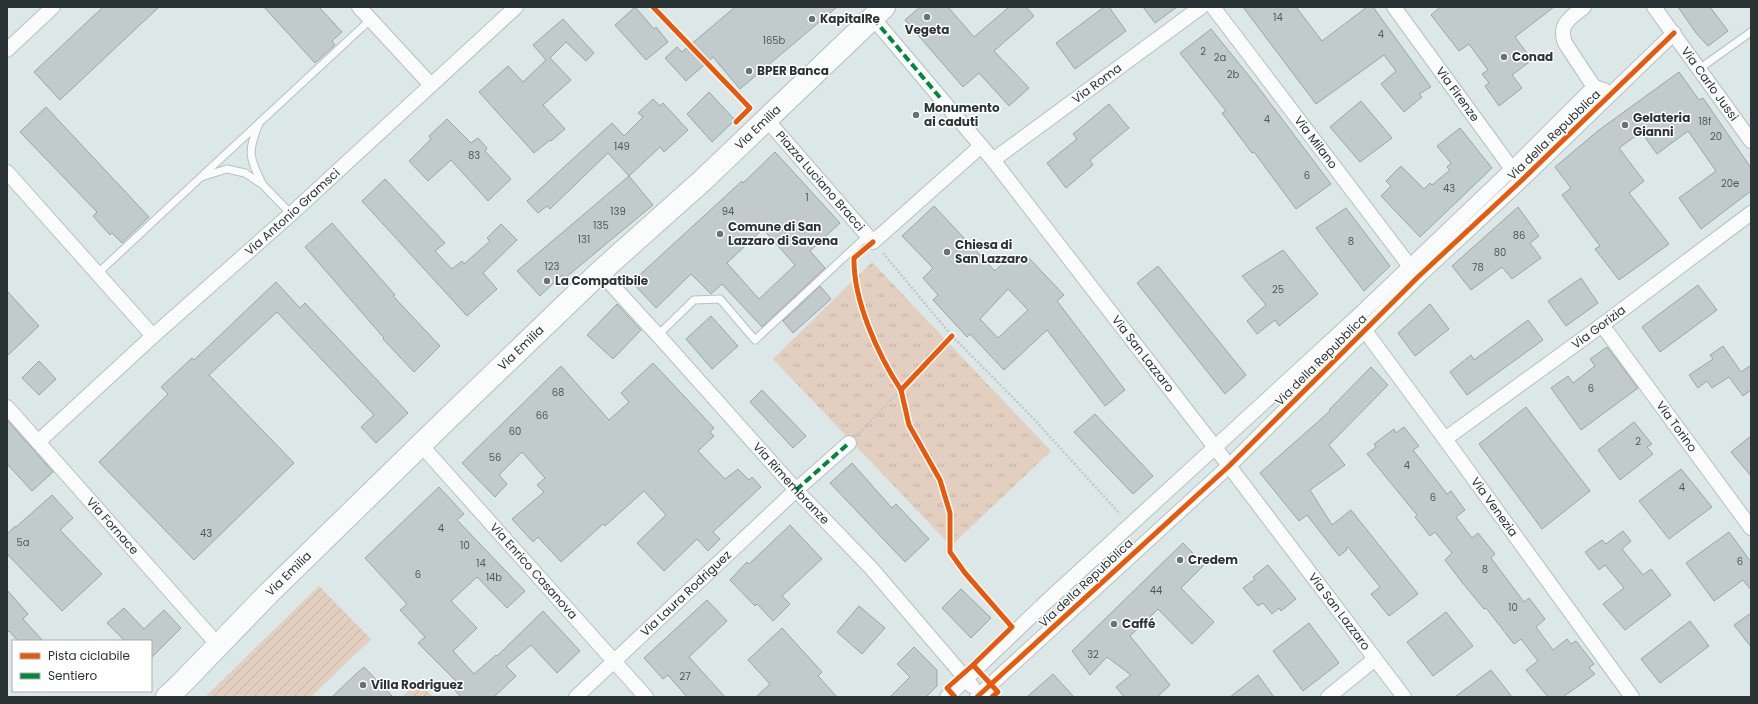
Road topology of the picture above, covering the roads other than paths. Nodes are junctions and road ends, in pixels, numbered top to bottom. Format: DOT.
graph roads {
  1 [pos="54,7"];
  2 [pos="358,7"];
  3 [pos="516,7"];
  4 [pos="1201,7"];
  5 [pos="1213,7"];
  6 [pos="1394,7"];
  7 [pos="1584,7"];
  8 [pos="1654,7"];
  9 [pos="878,12"];
  10 [pos="370,20"];
  11 [pos="1751,32"];
  12 [pos="1674,33"];
  13 [pos="7,50"];
  14 [pos="1699,68"];
  15 [pos="431,86"];
  16 [pos="1594,87"];
  17 [pos="1616,88"];
  18 [pos="767,120"];
  19 [pos="259,123"];
  20 [pos="1751,141"];
  21 [pos="981,146"];
  22 [pos="993,160"];
  23 [pos="1512,169"];
  24 [pos="7,172"];
  25 [pos="201,177"];
  26 [pos="1521,182"];
  27 [pos="262,185"];
  28 [pos="1751,213"];
  29 [pos="291,214"];
  30 [pos="871,239"];
  31 [pos="600,272"];
  32 [pos="1414,272"];
  33 [pos="97,274"];
  34 [pos="1356,318"];
  35 [pos="1602,325"];
  36 [pos="1365,331"];
  37 [pos="658,335"];
  38 [pos="153,336"];
  39 [pos="7,407"];
  40 [pos="1445,439"];
  41 [pos="38,442"];
  42 [pos="849,443"];
  43 [pos="421,445"];
  44 [pos="1214,446"];
  45 [pos="1228,466"];
  46 [pos="796,490"];
  47 [pos="1751,528"];
  48 [pos="218,645"];
  49 [pos="1375,659"];
  50 [pos="614,662"];
  51 [pos="966,679"];
  52 [pos="979,696"];
  53 [pos="167,697"];
  54 [pos="576,697"];
  55 [pos="646,697"];
  56 [pos="947,697"];
  57 [pos="1328,697"];
  58 [pos="1404,697"];
  59 [pos="1632,697"];
  1 -- 13 [label="street"];
  2 -- 10 [label="street"];
  3 -- 15 [label="street, Via Antonio Gramsci"];
  4 -- 22 [label="street, Via Roma"];
  5 -- 32 [label="street, Via Milano"];
  6 -- 23 [label="street, Via Firenze"];
  7 -- 16 [label="street"];
  8 -- 12 [label="street, Via Carlo Jussi"];
  9 -- 18 [label="main road, Via Emilia"];
  9 -- 21 [label="street, Via San Lazzaro"];
  10 -- 15 [label="street"];
  10 -- 19 [label="lane"];
  11 -- 14 [label="lane"];
  12 -- 14 [label="street, Via Carlo Jussi"];
  12 -- 17 [label="street, Via della Repubblica"];
  14 -- 20 [label="street, Via Carlo Jussi"];
  15 -- 29 [label="street, Via Antonio Gramsci"];
  16 -- 17 [label="street"];
  16 -- 23 [label="street, Via della Repubblica"];
  17 -- 26 [label="street, Via della Repubblica"];
  18 -- 30 [label="street, Piazza Luciano Bracci"];
  18 -- 31 [label="main road, Via Emilia"];
  19 -- 25 [label="lane"];
  19 -- 27 [label="lane"];
  21 -- 22 [label="street, Via San Lazzaro"];
  21 -- 30 [label="street, Piazza Luciano Bracci"];
  22 -- 44 [label="street, Via San Lazzaro"];
  23 -- 26 [label="street, Via Firenze"];
  23 -- 32 [label="street, Via della Repubblica"];
  24 -- 33 [label="street"];
  25 -- 27 [label="lane"];
  25 -- 33 [label="lane"];
  26 -- 32 [label="street, Via della Repubblica"];
  27 -- 29 [label="lane"];
  28 -- 35 [label="street, Via Gorizia"];
  29 -- 38 [label="street, Via Antonio Gramsci"];
  30 -- 37 [label="lane"];
  31 -- 37 [label="street, Via Rimembranze"];
  31 -- 43 [label="main road, Via Emilia"];
  32 -- 34 [label="street, Via della Repubblica"];
  32 -- 36 [label="street, Via della Repubblica"];
  33 -- 38 [label="street"];
  34 -- 36 [label="street, Via Venezia"];
  34 -- 44 [label="street, Via della Repubblica"];
  35 -- 40 [label="street, Via Gorizia"];
  35 -- 47 [label="street, Via Torino"];
  36 -- 40 [label="street, Via Venezia"];
  36 -- 45 [label="street, Via della Repubblica"];
  37 -- 46 [label="street, Via Rimembranze"];
  38 -- 41 [label="street, Via Antonio Gramsci"];
  39 -- 41 [label="street, Via Fornace"];
  40 -- 59 [label="street, Via Venezia"];
  41 -- 48 [label="street, Via Fornace"];
  42 -- 46 [label="street, Via Laura Rodriguez"];
  43 -- 48 [label="main road, Via Emilia"];
  43 -- 50 [label="street, Via Enrico Casanova"];
  44 -- 45 [label="street, Via San Lazzaro"];
  44 -- 51 [label="street, Via della Repubblica"];
  45 -- 49 [label="street, Via San Lazzaro"];
  45 -- 52 [label="street, Via della Repubblica"];
  46 -- 50 [label="street, Via Laura Rodriguez"];
  46 -- 51 [label="street, Via Rimembranze"];
  48 -- 53 [label="main road, Via Emilia"];
  49 -- 57 [label="street"];
  49 -- 58 [label="street, Via San Lazzaro"];
  50 -- 54 [label="street, Via Laura Rodriguez"];
  50 -- 55 [label="street, Via Enrico Casanova"];
  51 -- 52 [label="street, Via Rimembranze"];
  51 -- 56 [label="street, Via della Repubblica"];
}
